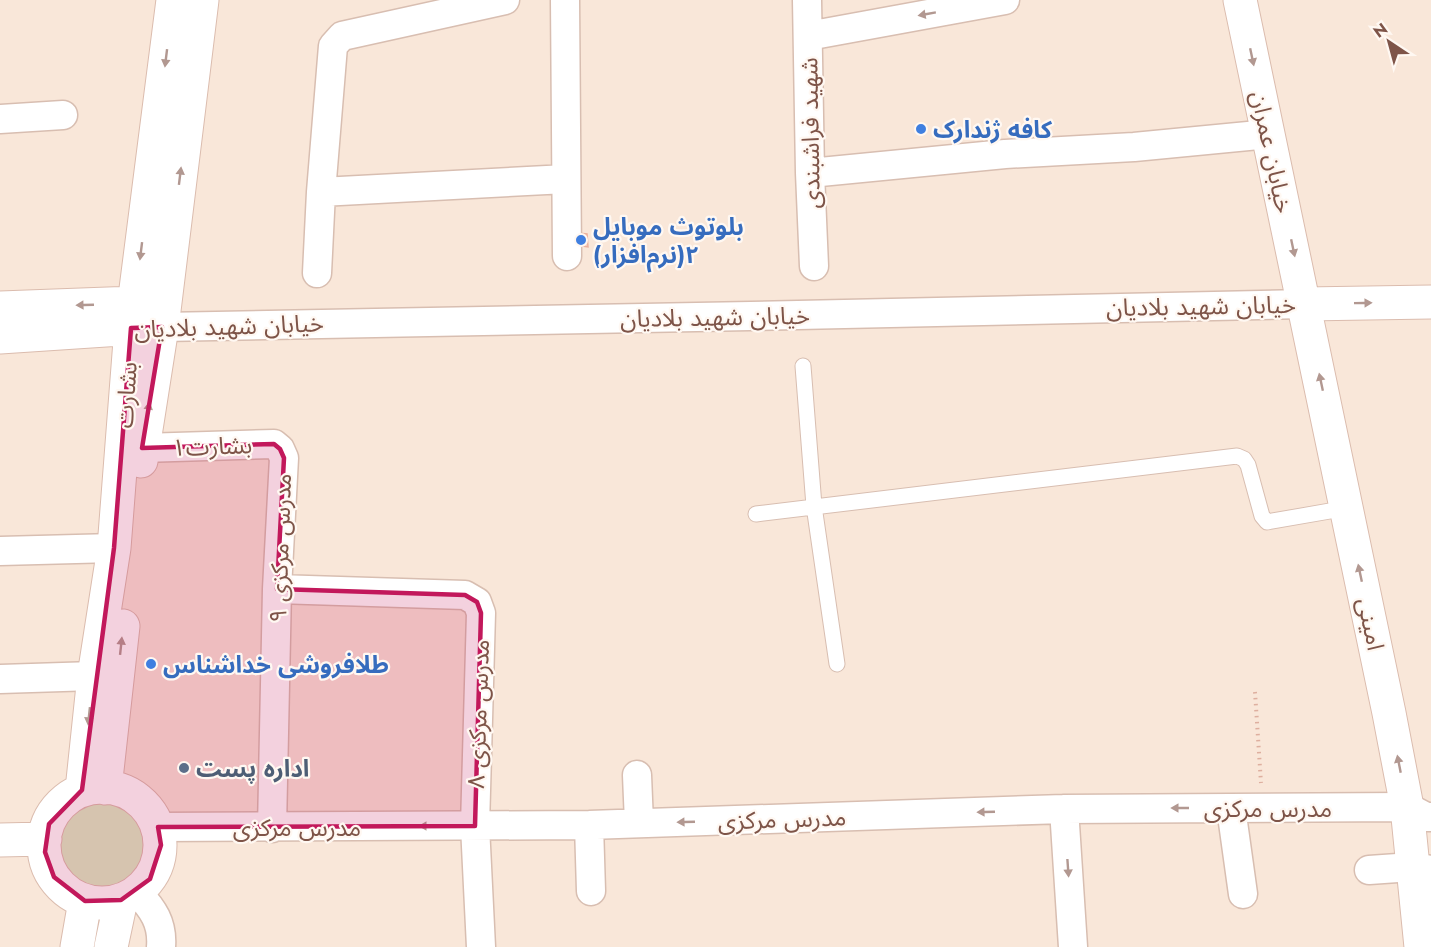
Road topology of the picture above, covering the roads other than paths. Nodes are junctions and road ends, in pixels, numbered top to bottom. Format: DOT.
graph roads {
  1 [pos="173,0"];
  2 [pos="202,0"];
  3 [pos="505,0"];
  4 [pos="566,0"];
  5 [pos="807,0"];
  6 [pos="1005,0"];
  7 [pos="1240,0"];
  8 [pos="808,36"];
  9 [pos="63,115"];
  10 [pos="0,119"];
  11 [pos="1269,134"];
  12 [pos="810,173"];
  13 [pos="566,179"];
  14 [pos="321,192"];
  15 [pos="567,256"];
  16 [pos="814,266"];
  17 [pos="317,273"];
  18 [pos="1431,302"];
  19 [pos="1305,304"];
  20 [pos="0,308"];
  21 [pos="148,316"];
  22 [pos="0,337"];
  23 [pos="803,366"];
  24 [pos="142,448"];
  25 [pos="280,449"];
  26 [pos="814,506"];
  27 [pos="1347,508"];
  28 [pos="756,514"];
  29 [pos="114,548"];
  30 [pos="0,551"];
  31 [pos="277,589"];
  32 [pos="837,664"];
  33 [pos="94,676"];
  34 [pos="0,679"];
  35 [pos="637,775"];
  36 [pos="93,789"];
  37 [pos="1231,808"];
  38 [pos="1064,809"];
  39 [pos="1419,812"];
  40 [pos="639,823"];
  41 [pos="589,825"];
  42 [pos="475,826"];
  43 [pos="158,827"];
  44 [pos="272,828"];
  45 [pos="45,838"];
  46 [pos="0,840"];
  47 [pos="1421,869"];
  48 [pos="1369,870"];
  49 [pos="591,891"];
  50 [pos="1243,894"];
  51 [pos="129,896"];
  52 [pos="85,901"];
  53 [pos="1424,911"];
  54 [pos="77,947"];
  55 [pos="111,947"];
  56 [pos="161,947"];
  57 [pos="481,947"];
  58 [pos="1073,947"];
  59 [pos="1420,947"];
  1 -- 21 [label="street, بشارت, one-way"];
  21 -- 2 [label="street, بشارت, one-way"];
  3 -- 14 [label="street"];
  4 -- 13 [label="street"];
  5 -- 8 [label="street, شهید فراشبندی"];
  6 -- 8 [label="street, one-way"];
  7 -- 11 [label="street, خیابان عمران, one-way"];
  8 -- 12 [label="street, شهید فراشبندی"];
  9 -- 10 [label="street"];
  11 -- 12 [label="street"];
  11 -- 19 [label="street, خیابان عمران, one-way"];
  12 -- 16 [label="street, شهید فراشبندی"];
  13 -- 14 [label="street"];
  13 -- 15 [label="street"];
  14 -- 17 [label="street"];
  19 -- 18 [label="street, خیابان شهید بلادیان, one-way"];
  19 -- 21 [label="street, خیابان شهید بلادیان"];
  27 -- 19 [label="street, امینی, one-way"];
  21 -- 20 [label="street, خیابان شهید بلادیان, one-way"];
  21 -- 22 [label="street, خیابان شهید بلادیان"];
  24 -- 21 [label="street, بشارت, one-way"];
  21 -- 29 [label="street, بشارت"];
  23 -- 26 [label="lane"];
  24 -- 25 [label="street, بشارت۱"];
  36 -- 24 [label="street, بشارت, one-way"];
  25 -- 31 [label="street, مدرس مرکزی ۹"];
  26 -- 27 [label="lane"];
  26 -- 28 [label="lane"];
  26 -- 32 [label="lane"];
  39 -- 27 [label="street, امینی, one-way"];
  29 -- 30 [label="street"];
  29 -- 33 [label="street, بشارت"];
  31 -- 42 [label="street, مدرس مرکزی ۸"];
  31 -- 44 [label="street, مدرس مرکزی ۹"];
  33 -- 34 [label="street"];
  33 -- 36 [label="street, بشارت, one-way"];
  35 -- 40 [label="street"];
  36 -- 43 [label="street"];
  36 -- 45 [label="street"];
  37 -- 38 [label="street, مدرس مرکزی, one-way"];
  37 -- 39 [label="street, مدرس مرکزی"];
  37 -- 50 [label="street"];
  38 -- 40 [label="street, مدرس مرکزی, one-way"];
  38 -- 58 [label="street, one-way"];
  39 -- 47 [label="street, امینی"];
  40 -- 41 [label="street, مدرس مرکزی"];
  41 -- 42 [label="street, مدرس مرکزی"];
  41 -- 49 [label="street"];
  42 -- 44 [label="street, مدرس مرکزی, one-way"];
  42 -- 57 [label="street, مدرس مرکزی ۸"];
  43 -- 44 [label="street, مدرس مرکزی"];
  43 -- 51 [label="street"];
  45 -- 46 [label="street"];
  45 -- 52 [label="street"];
  47 -- 48 [label="street"];
  47 -- 53 [label="street, امینی"];
  51 -- 52 [label="street"];
  51 -- 55 [label="street"];
  51 -- 56 [label="street"];
  52 -- 54 [label="street"];
  53 -- 59 [label="street, امینی"];
}
